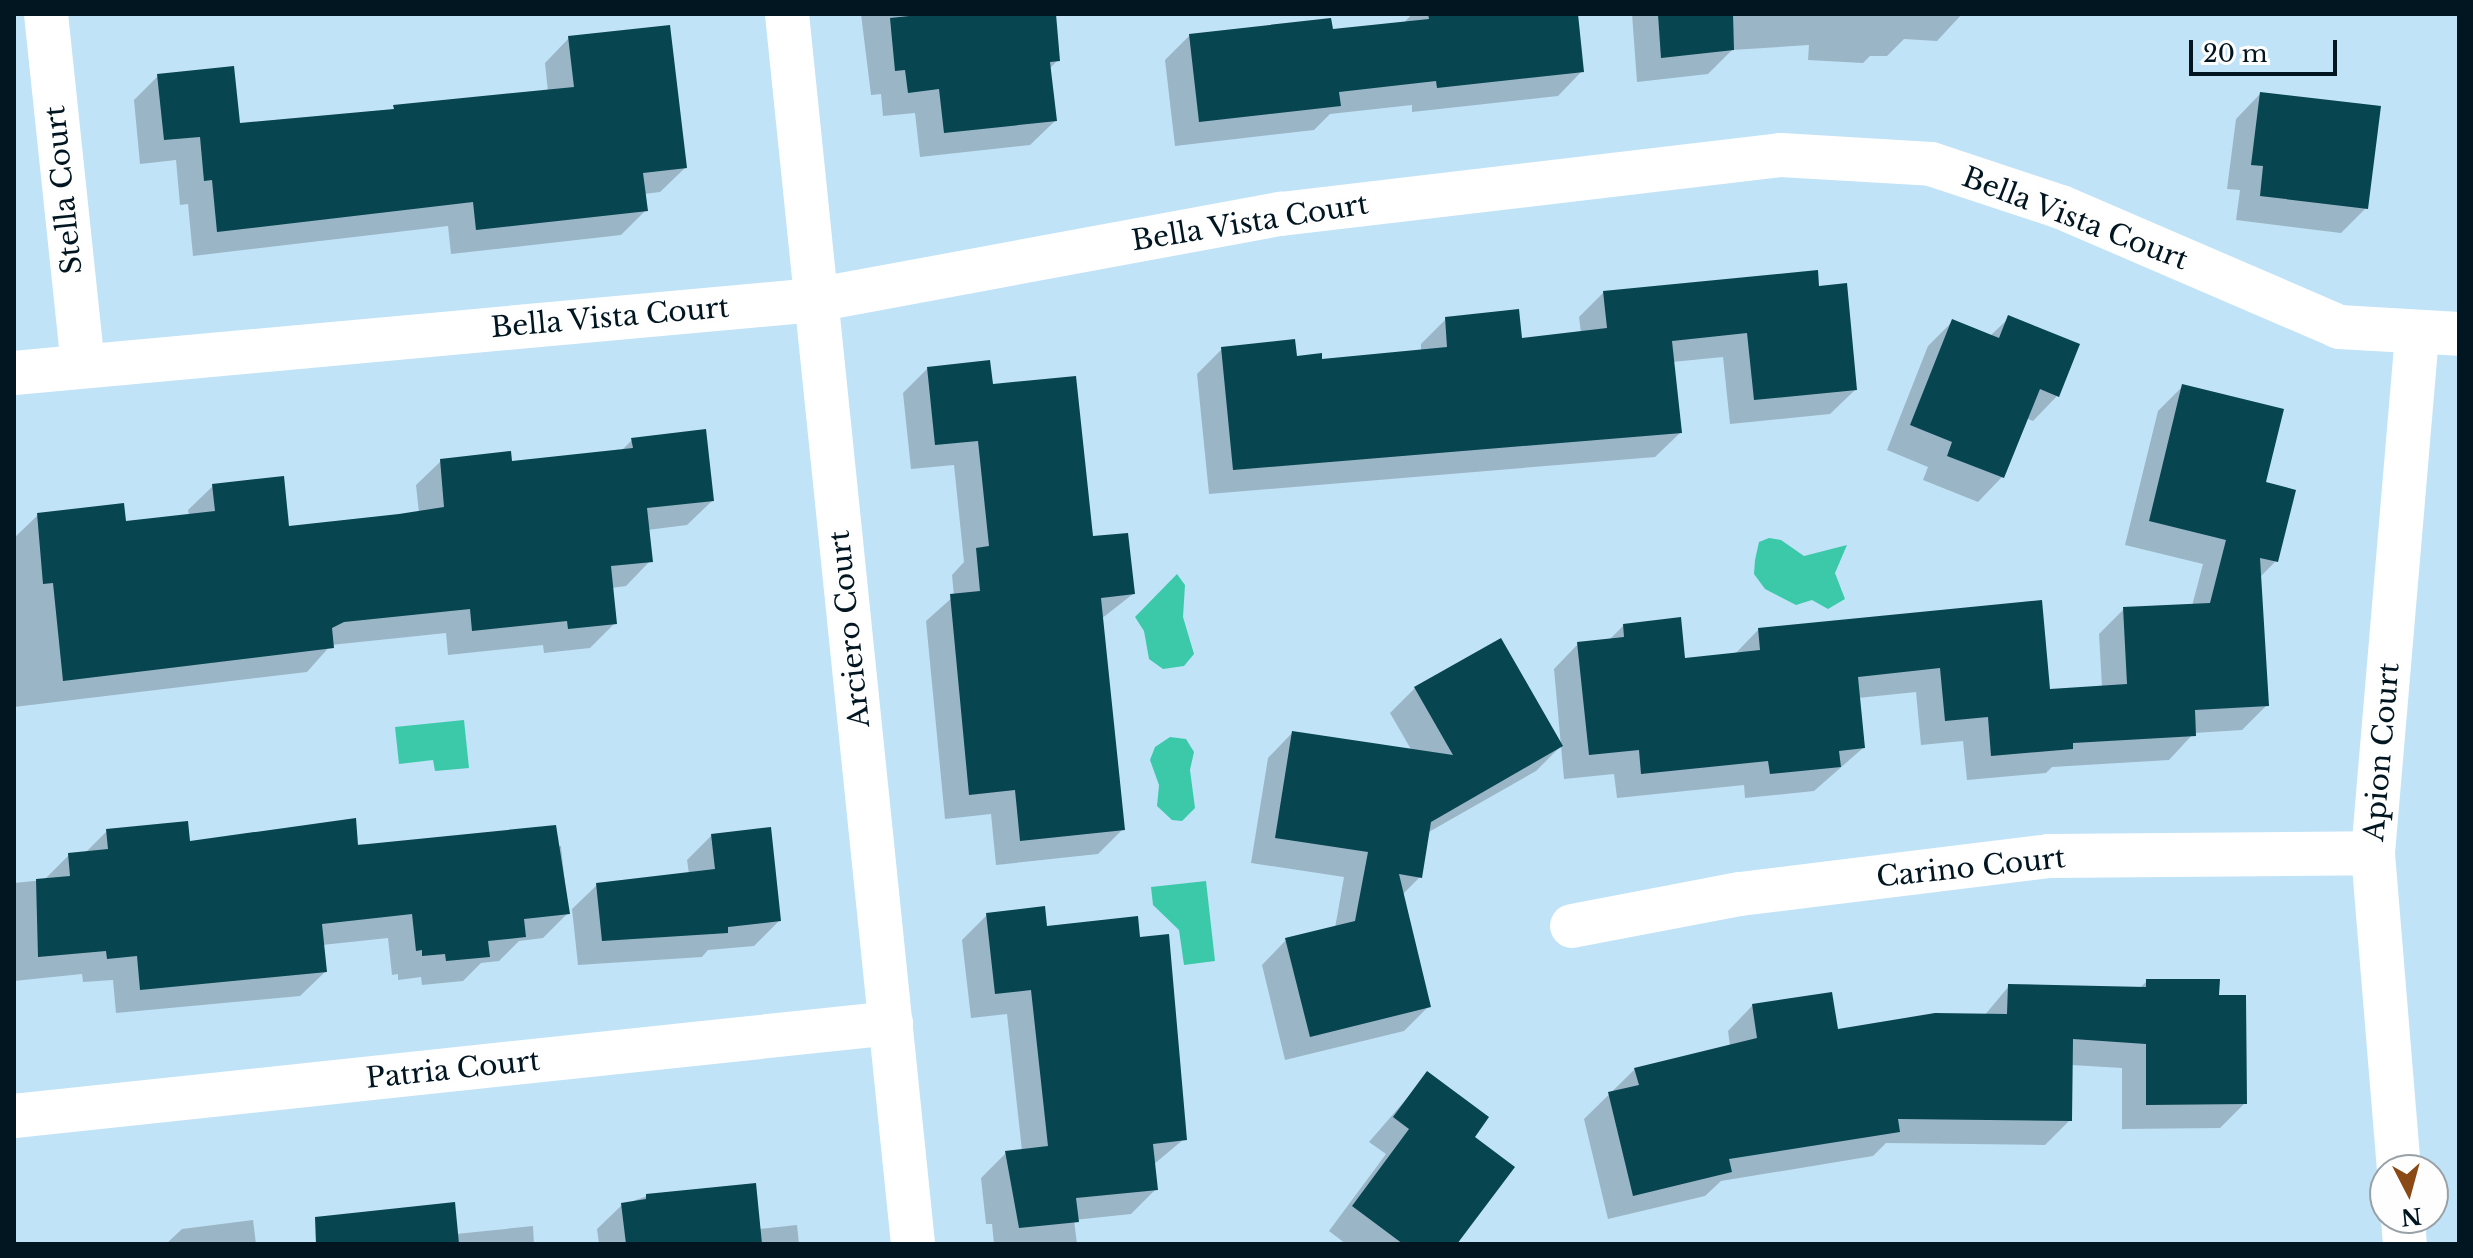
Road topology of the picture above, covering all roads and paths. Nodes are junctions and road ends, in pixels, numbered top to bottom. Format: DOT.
graph roads {
  1 [pos="46,14"];
  2 [pos="787,14"];
  3 [pos="815,300"];
  4 [pos="2438,334"];
  5 [pos="83,366"];
  6 [pos="14,373"];
  7 [pos="2373,853"];
  8 [pos="1572,926"];
  9 [pos="891,1023"];
  10 [pos="14,1116"];
  11 [pos="2398,1154"];
  12 [pos="913,1244"];
  1 -- 5 [label="street, Stella Court"];
  2 -- 3 [label="street, Arciero Court"];
  3 -- 4 [label="street, Bella Vista Court"];
  3 -- 5 [label="street, Bella Vista Court"];
  3 -- 9 [label="street, Arciero Court"];
  4 -- 7 [label="street, Apion Court"];
  5 -- 6 [label="street, Bella Vista Court"];
  7 -- 8 [label="street, Carino Court"];
  7 -- 11 [label="street, Apion Court"];
  9 -- 10 [label="street, Patria Court"];
  9 -- 12 [label="street, Arciero Court"];
}
